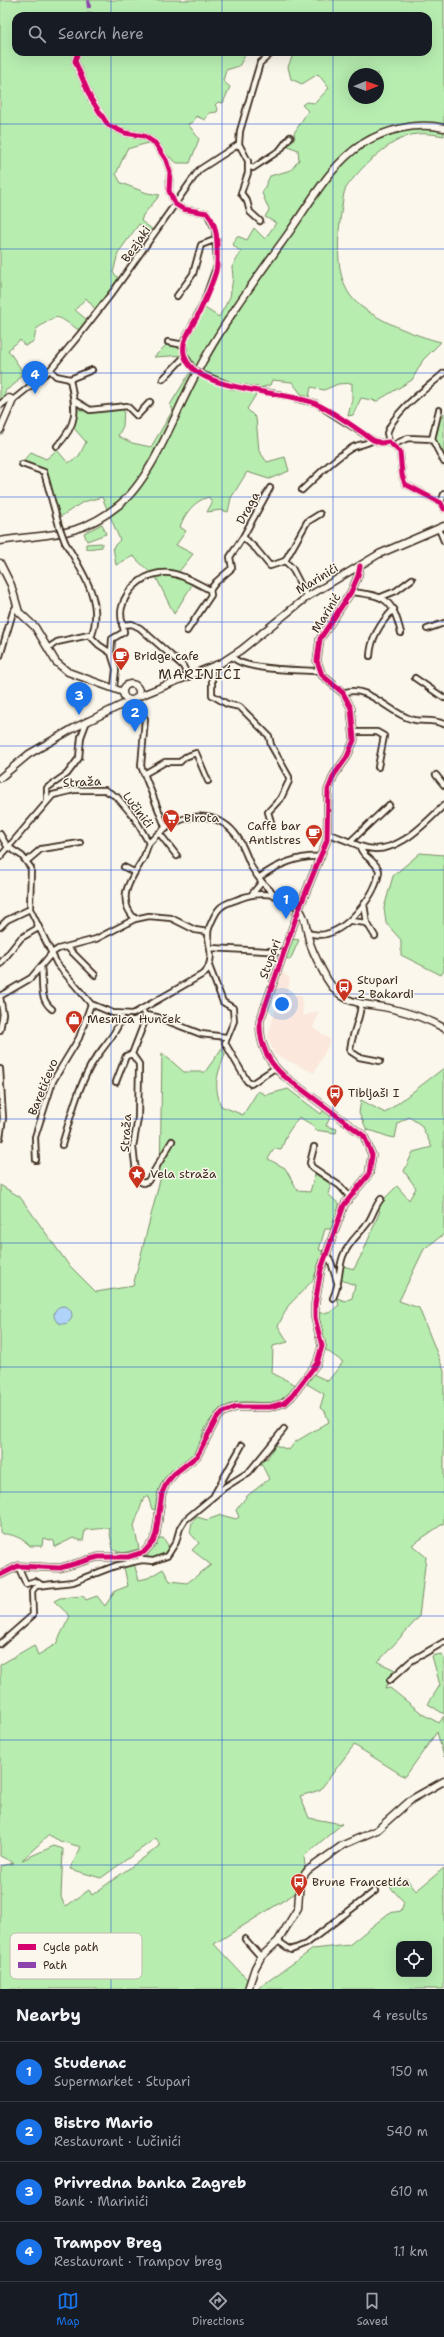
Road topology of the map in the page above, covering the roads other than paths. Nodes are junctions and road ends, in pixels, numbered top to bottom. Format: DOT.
graph roads {
  1 [pos="77,56"];
  2 [pos="268,56"];
  3 [pos="444,128"];
  4 [pos="290,136"];
  5 [pos="239,144"];
  6 [pos="248,166"];
  7 [pos="177,205"];
  8 [pos="260,221"];
  9 [pos="217,238"];
  10 [pos="177,296"];
  11 [pos="168,342"];
  12 [pos="184,345"];
  13 [pos="185,356"];
  14 [pos="50,370"];
  15 [pos="92,370"];
  16 [pos="444,373"];
  17 [pos="70,379"];
  18 [pos="163,379"];
  19 [pos="13,400"];
  20 [pos="75,401"];
  21 [pos="150,402"];
  22 [pos="0,405"];
  23 [pos="439,410"];
  24 [pos="0,430"];
  25 [pos="432,439"];
  26 [pos="373,440"];
  27 [pos="391,443"];
  28 [pos="57,446"];
  29 [pos="444,462"];
  30 [pos="22,464"];
  31 [pos="270,488"];
  32 [pos="302,490"];
  33 [pos="444,494"];
  34 [pos="441,504"];
  35 [pos="444,509"];
  36 [pos="320,514"];
  37 [pos="442,528"];
  38 [pos="243,537"];
  39 [pos="444,541"];
  40 [pos="0,542"];
  41 [pos="285,561"];
  42 [pos="0,563"];
  43 [pos="360,566"];
  44 [pos="412,579"];
  45 [pos="210,590"];
  46 [pos="351,592"];
  47 [pos="307,597"];
  48 [pos="380,597"];
  49 [pos="16,607"];
  50 [pos="394,609"];
  51 [pos="444,623"];
  52 [pos="122,625"];
  53 [pos="426,629"];
  54 [pos="187,631"];
  55 [pos="401,633"];
  56 [pos="92,635"];
  57 [pos="48,648"];
  58 [pos="111,654"];
  59 [pos="0,656"];
  60 [pos="232,656"];
  61 [pos="370,656"];
  62 [pos="212,667"];
  63 [pos="319,670"];
  64 [pos="188,676"];
  65 [pos="415,678"];
  66 [pos="126,686"];
  67 [pos="111,687"];
  68 [pos="138,688"];
  69 [pos="155,689"];
  70 [pos="343,693"];
  71 [pos="124,694"];
  72 [pos="444,698"];
  73 [pos="135,699"];
  74 [pos="113,709"];
  75 [pos="87,722"];
  76 [pos="444,724"];
  77 [pos="354,732"];
  78 [pos="378,767"];
  79 [pos="144,774"];
  80 [pos="436,774"];
  81 [pos="0,778"];
  82 [pos="208,781"];
  83 [pos="444,784"];
  84 [pos="109,791"];
  85 [pos="47,801"];
  86 [pos="389,805"];
  87 [pos="444,805"];
  88 [pos="271,822"];
  89 [pos="166,829"];
  90 [pos="0,834"];
  91 [pos="160,834"];
  92 [pos="328,834"];
  93 [pos="351,841"];
  94 [pos="80,843"];
  95 [pos="149,843"];
  96 [pos="7,846"];
  97 [pos="360,846"];
  98 [pos="177,856"];
  99 [pos="0,857"];
  100 [pos="321,857"];
  101 [pos="27,861"];
  102 [pos="124,867"];
  103 [pos="134,872"];
  104 [pos="260,880"];
  105 [pos="252,894"];
  106 [pos="274,894"];
  107 [pos="364,904"];
  108 [pos="30,909"];
  109 [pos="299,909"];
  110 [pos="135,919"];
  111 [pos="351,921"];
  112 [pos="366,923"];
  113 [pos="0,927"];
  114 [pos="38,928"];
  115 [pos="208,932"];
  116 [pos="307,934"];
  117 [pos="375,936"];
  118 [pos="67,947"];
  119 [pos="211,948"];
  120 [pos="283,952"];
  121 [pos="52,953"];
  122 [pos="0,964"];
  123 [pos="209,966"];
  124 [pos="41,967"];
  125 [pos="95,975"];
  126 [pos="0,996"];
  127 [pos="91,1004"];
  128 [pos="361,1004"];
  129 [pos="52,1009"];
  130 [pos="143,1009"];
  131 [pos="122,1015"];
  132 [pos="145,1015"];
  133 [pos="444,1028"];
  134 [pos="0,1030"];
  135 [pos="226,1037"];
  136 [pos="132,1054"];
  137 [pos="380,1061"];
  138 [pos="275,1068"];
  139 [pos="0,1069"];
  140 [pos="116,1082"];
  141 [pos="0,1138"];
  142 [pos="172,1141"];
  143 [pos="62,1145"];
  144 [pos="314,1147"];
  145 [pos="36,1160"];
  146 [pos="349,1196"];
  147 [pos="381,1199"];
  148 [pos="326,1253"];
  149 [pos="338,1286"];
  150 [pos="333,1298"];
  151 [pos="284,1429"];
  152 [pos="242,1445"];
  153 [pos="213,1497"];
  154 [pos="138,1554"];
  155 [pos="142,1560"];
  156 [pos="18,1566"];
  157 [pos="0,1576"];
  158 [pos="40,1584"];
  159 [pos="444,1642"];
  160 [pos="0,1644"];
  161 [pos="390,1680"];
  162 [pos="444,1781"];
  163 [pos="375,1890"];
  164 [pos="244,1939"];
  165 [pos="278,1941"];
  166 [pos="261,1957"];
  167 [pos="248,1989"];
  1 -- 7 [label="street"];
  2 -- 5 [label="street"];
  3 -- 40 [label="street"];
  4 -- 6 [label="street"];
  5 -- 6 [label="street"];
  5 -- 7 [label="street, Bezjaki"];
  6 -- 8 [label="street"];
  7 -- 9 [label="street"];
  7 -- 14 [label="street, Bezjaki"];
  9 -- 10 [label="street"];
  9 -- 12 [label="street"];
  11 -- 12 [label="street"];
  12 -- 13 [label="street"];
  13 -- 18 [label="street"];
  13 -- 26 [label="street, bridge"];
  14 -- 17 [label="street"];
  14 -- 19 [label="street, Bezjaki"];
  15 -- 17 [label="street"];
  16 -- 27 [label="street"];
  17 -- 20 [label="street"];
  19 -- 22 [label="street"];
  19 -- 24 [label="street"];
  20 -- 21 [label="street"];
  20 -- 28 [label="street"];
  23 -- 25 [label="street"];
  25 -- 27 [label="street"];
  25 -- 29 [label="street"];
  26 -- 27 [label="street"];
  26 -- 32 [label="street"];
  27 -- 34 [label="street"];
  30 -- 56 [label="street, bridge"];
  31 -- 38 [label="street, Draga"];
  33 -- 34 [label="street"];
  34 -- 35 [label="street"];
  36 -- 41 [label="street"];
  37 -- 39 [label="street"];
  37 -- 43 [label="street, Marinići"];
  38 -- 41 [label="street, Draga"];
  38 -- 45 [label="street, Draga"];
  41 -- 47 [label="street"];
  42 -- 49 [label="street"];
  43 -- 46 [label="street, Marinić"];
  43 -- 47 [label="street, Marinići"];
  44 -- 48 [label="street"];
  45 -- 52 [label="street"];
  45 -- 54 [label="street, Draga"];
  46 -- 48 [label="street"];
  46 -- 63 [label="street, Marinić"];
  47 -- 60 [label="street, Marinići"];
  48 -- 50 [label="street"];
  49 -- 57 [label="street, Marinići"];
  49 -- 59 [label="street"];
  50 -- 55 [label="street"];
  50 -- 61 [label="street"];
  51 -- 53 [label="street"];
  52 -- 58 [label="street"];
  52 -- 64 [label="street"];
  56 -- 57 [label="street"];
  56 -- 58 [label="street"];
  57 -- 67 [label="street, Marinići"];
  58 -- 67 [label="street"];
  60 -- 62 [label="street, Marinići"];
  60 -- 63 [label="street"];
  62 -- 64 [label="street, Marinići"];
  62 -- 88 [label="street"];
  63 -- 70 [label="street"];
  64 -- 69 [label="street, Marinići"];
  65 -- 72 [label="street"];
  66 -- 67 [label="street, Marinići"];
  66 -- 68 [label="street, Marinići"];
  66 -- 71 [label="street, Marinići"];
  67 -- 71 [label="street, Marinići"];
  68 -- 69 [label="street, Marinići"];
  68 -- 73 [label="street"];
  69 -- 73 [label="street, Marinići"];
  70 -- 76 [label="street"];
  70 -- 77 [label="street"];
  71 -- 73 [label="street, Marinići"];
  71 -- 74 [label="street, Marinići"];
  73 -- 74 [label="street, Marinići"];
  73 -- 79 [label="street, Lučinići"];
  74 -- 75 [label="street, Marinići"];
  75 -- 81 [label="street, Marinići"];
  75 -- 85 [label="street"];
  77 -- 78 [label="street"];
  77 -- 92 [label="street, Stupari"];
  79 -- 82 [label="street"];
  79 -- 89 [label="street, Lučinići"];
  80 -- 83 [label="street"];
  84 -- 85 [label="street, Straža"];
  84 -- 95 [label="street, Lučinići"];
  85 -- 96 [label="street, Straža"];
  86 -- 93 [label="street"];
  87 -- 97 [label="street"];
  89 -- 91 [label="street, Lučinići"];
  89 -- 104 [label="street, Lučinići"];
  90 -- 96 [label="street"];
  91 -- 95 [label="street, Lučinići"];
  91 -- 98 [label="street, Lučinići"];
  92 -- 93 [label="street"];
  92 -- 100 [label="street, Stupari"];
  93 -- 97 [label="street"];
  94 -- 101 [label="street"];
  95 -- 103 [label="street, Lučinići"];
  96 -- 99 [label="street, Straža"];
  96 -- 101 [label="street"];
  97 -- 107 [label="street"];
  100 -- 104 [label="street"];
  100 -- 109 [label="street, Stupari"];
  101 -- 108 [label="street"];
  102 -- 103 [label="street"];
  103 -- 110 [label="street, Lučinići"];
  104 -- 105 [label="street"];
  104 -- 106 [label="street, Lučinići"];
  105 -- 106 [label="street"];
  105 -- 115 [label="street"];
  106 -- 109 [label="street, Lučinići"];
  107 -- 111 [label="street"];
  107 -- 112 [label="street"];
  108 -- 113 [label="street"];
  108 -- 114 [label="street"];
  109 -- 116 [label="street"];
  109 -- 120 [label="street, Stupari"];
  110 -- 115 [label="street"];
  110 -- 118 [label="street"];
  111 -- 112 [label="street"];
  111 -- 116 [label="street"];
  112 -- 117 [label="street"];
  114 -- 121 [label="street"];
  114 -- 122 [label="street"];
  115 -- 119 [label="street"];
  116 -- 128 [label="street"];
  118 -- 121 [label="street"];
  118 -- 125 [label="street"];
  119 -- 120 [label="street"];
  119 -- 123 [label="street"];
  120 -- 138 [label="street, Stupari"];
  121 -- 124 [label="street"];
  121 -- 127 [label="street"];
  123 -- 130 [label="street"];
  123 -- 135 [label="street"];
  124 -- 126 [label="street"];
  124 -- 129 [label="street"];
  126 -- 134 [label="street"];
  127 -- 131 [label="street"];
  127 -- 145 [label="street, Baretićevo"];
  128 -- 133 [label="street"];
  128 -- 137 [label="street"];
  130 -- 131 [label="street"];
  130 -- 132 [label="street"];
  131 -- 143 [label="street"];
  132 -- 135 [label="street"];
  132 -- 136 [label="street"];
  135 -- 138 [label="street"];
  136 -- 140 [label="street"];
  136 -- 142 [label="street, Straža"];
  138 -- 146 [label="street, Stupari"];
  139 -- 141 [label="street"];
  144 -- 146 [label="street"];
  146 -- 148 [label="street"];
  147 -- 149 [label="street"];
  148 -- 149 [label="street"];
  148 -- 154 [label="street"];
  149 -- 150 [label="street"];
  151 -- 153 [label="street"];
  152 -- 153 [label="street"];
  153 -- 155 [label="street"];
  154 -- 155 [label="street"];
  154 -- 156 [label="street"];
  155 -- 158 [label="street"];
  156 -- 157 [label="street"];
  156 -- 158 [label="street"];
  158 -- 160 [label="street"];
  159 -- 161 [label="street"];
  162 -- 165 [label="street"];
  163 -- 165 [label="street"];
  164 -- 166 [label="street"];
  165 -- 166 [label="street"];
  166 -- 167 [label="street"];
}
